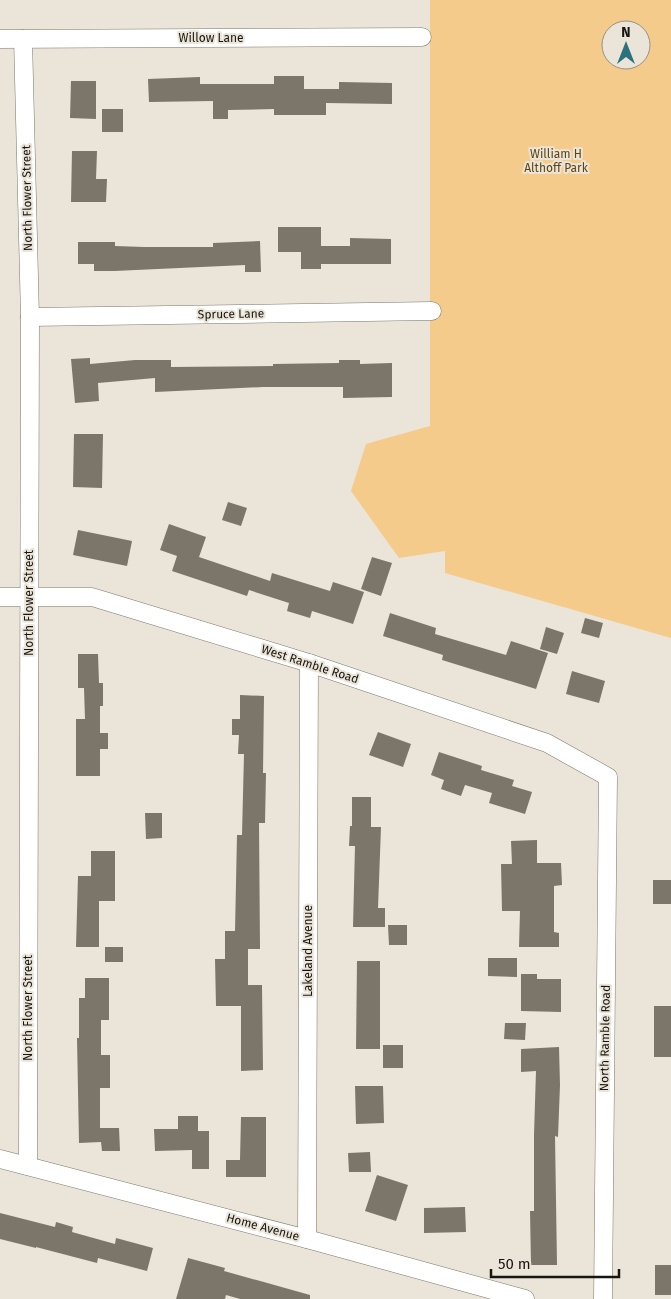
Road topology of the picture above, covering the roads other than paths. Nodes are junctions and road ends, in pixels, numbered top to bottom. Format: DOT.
graph roads {
  1 [pos="422,37"];
  2 [pos="0,39"];
  3 [pos="23,39"];
  4 [pos="432,311"];
  5 [pos="30,317"];
  6 [pos="0,597"];
  7 [pos="28,597"];
  8 [pos="309,663"];
  9 [pos="608,777"];
  10 [pos="0,1159"];
  11 [pos="28,1166"];
  12 [pos="307,1239"];
  13 [pos="525,1299"];
  14 [pos="603,1299"];
  1 -- 3 [label="street, Willow Lane"];
  2 -- 3 [label="street, Willow Lane"];
  3 -- 5 [label="street, North Flower Street"];
  4 -- 5 [label="street, Spruce Lane"];
  5 -- 7 [label="street, North Flower Street"];
  6 -- 7 [label="street, West Ramble Road"];
  7 -- 8 [label="street, West Ramble Road"];
  7 -- 11 [label="street, North Flower Street"];
  8 -- 9 [label="street, West Ramble Road"];
  8 -- 12 [label="street, Lakeland Avenue"];
  9 -- 14 [label="street, North Ramble Road"];
  10 -- 11 [label="street, Home Avenue"];
  11 -- 12 [label="street, Home Avenue"];
  12 -- 13 [label="street, Home Avenue"];
}
